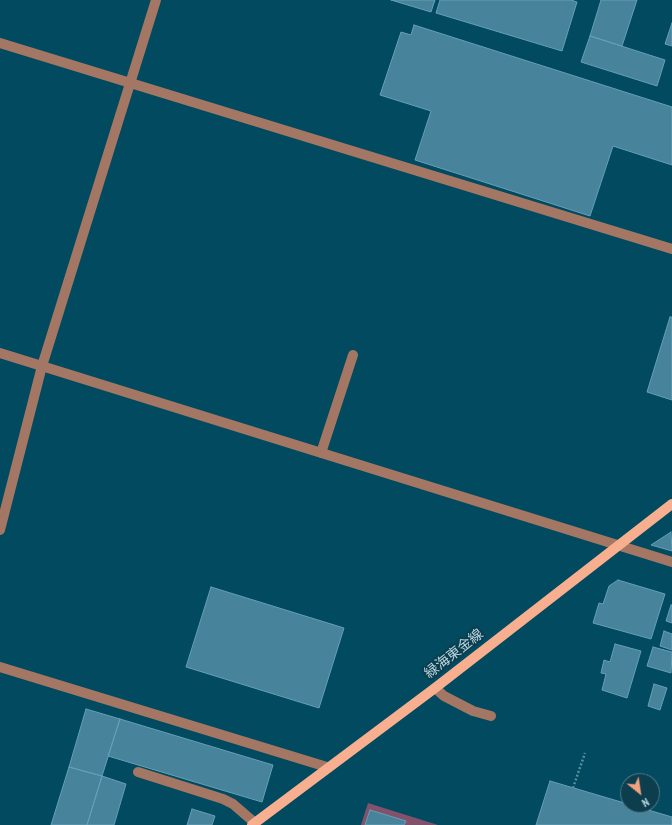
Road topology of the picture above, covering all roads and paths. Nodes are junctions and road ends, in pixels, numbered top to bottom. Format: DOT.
graph roads {
  1 [pos="156,0"];
  2 [pos="0,42"];
  3 [pos="131,82"];
  4 [pos="672,249"];
  5 [pos="0,353"];
  6 [pos="353,355"];
  7 [pos="42,366"];
  8 [pos="321,453"];
  9 [pos="672,504"];
  10 [pos="0,530"];
  11 [pos="618,545"];
  12 [pos="672,562"];
  13 [pos="0,667"];
  14 [pos="434,688"];
  15 [pos="491,716"];
  16 [pos="585,754"];
  17 [pos="327,767"];
  18 [pos="138,772"];
  19 [pos="573,788"];
  20 [pos="254,824"];
  1 -- 3 [label="street"];
  2 -- 3 [label="street"];
  3 -- 4 [label="street"];
  3 -- 7 [label="street"];
  5 -- 7 [label="street"];
  6 -- 8 [label="street"];
  7 -- 8 [label="street"];
  7 -- 10 [label="street"];
  8 -- 11 [label="street"];
  9 -- 11 [label="main road, 緑海東金線"];
  11 -- 12 [label="street"];
  11 -- 14 [label="main road, 緑海東金線"];
  13 -- 17 [label="street"];
  14 -- 15 [label="street"];
  14 -- 17 [label="main road, 緑海東金線"];
  16 -- 19 [label="path"];
  17 -- 20 [label="main road, 緑海東金線"];
  18 -- 20 [label="street"];
}
